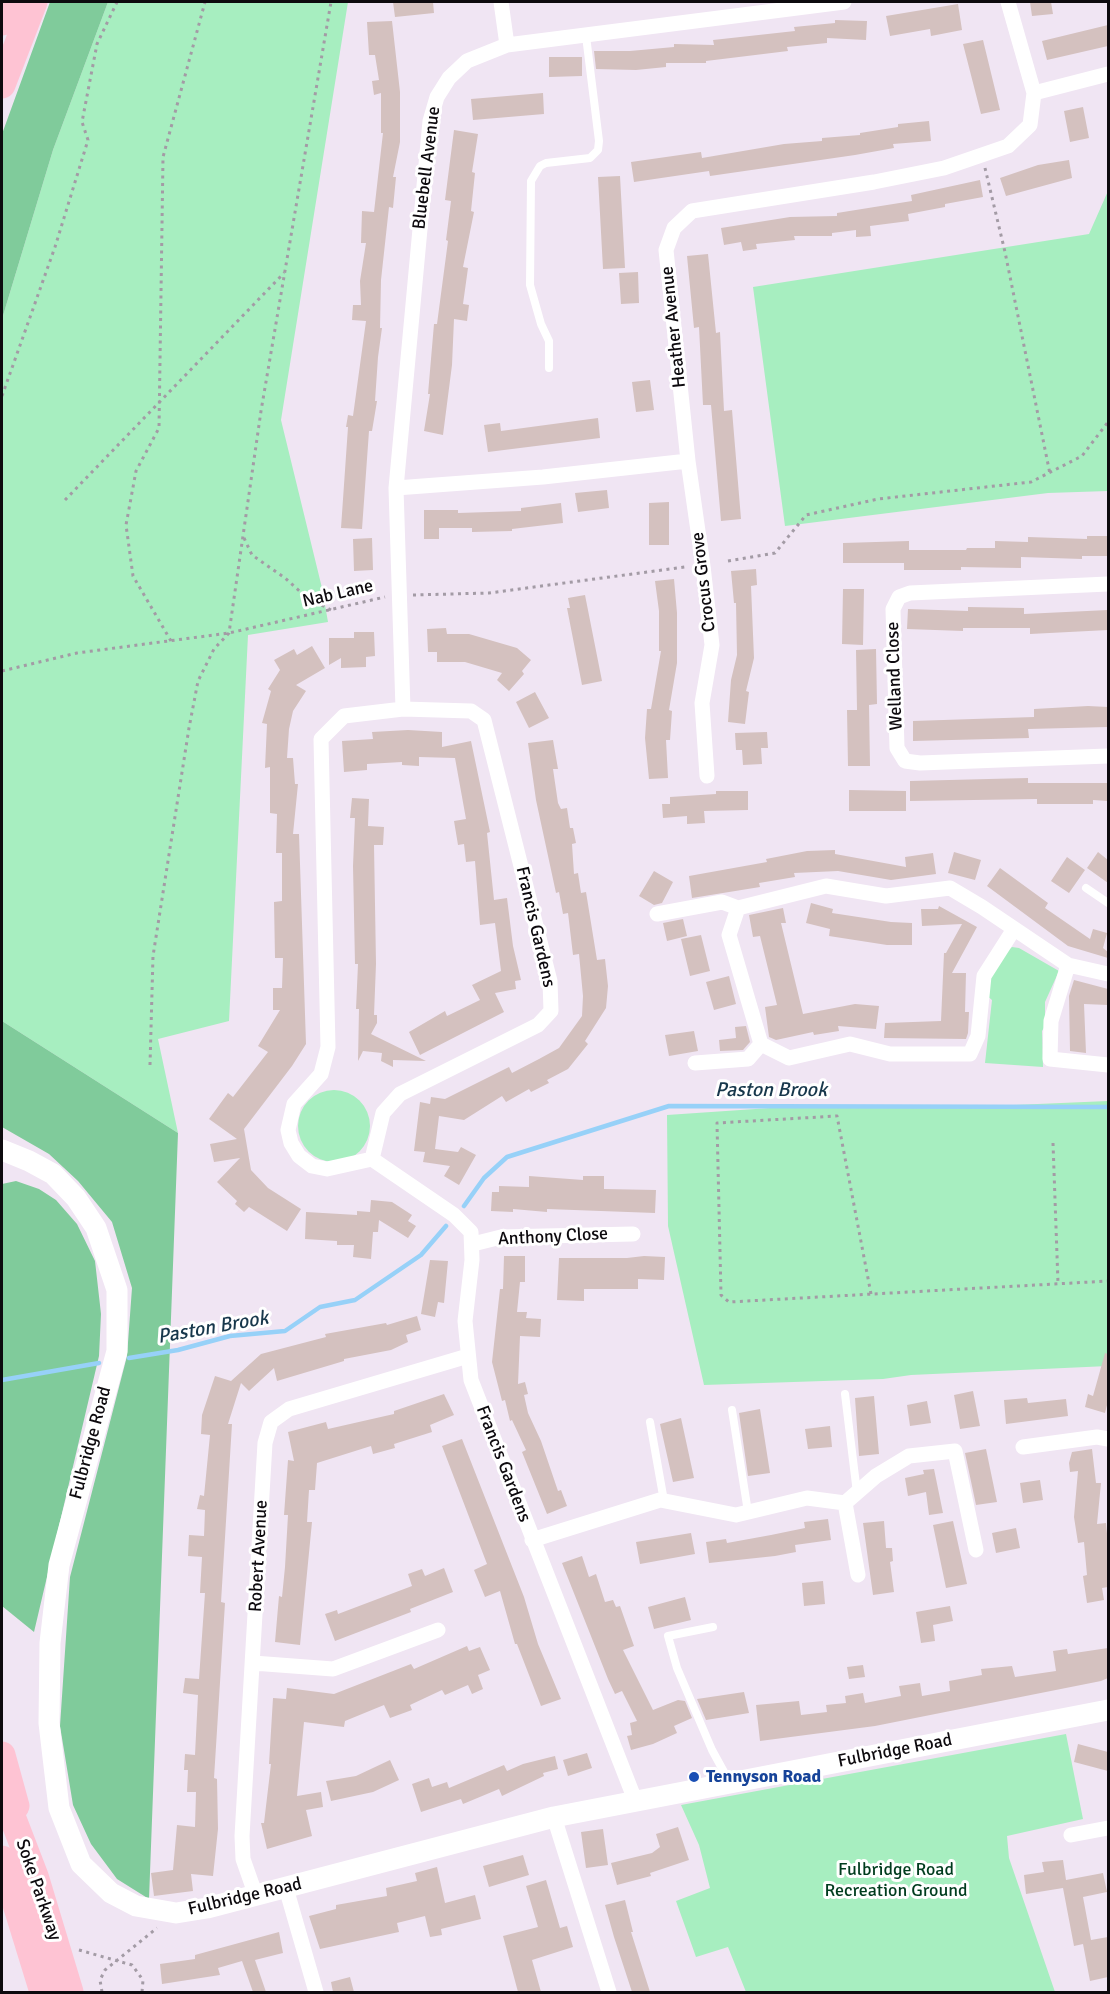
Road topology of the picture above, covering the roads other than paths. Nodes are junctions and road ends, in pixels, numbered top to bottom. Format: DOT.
graph roads {
  1 [pos="10,2"];
  2 [pos="34,2"];
  3 [pos="501,2"];
  4 [pos="844,2"];
  5 [pos="1008,2"];
  6 [pos="2,22"];
  7 [pos="586,36"];
  8 [pos="507,45"];
  9 [pos="1108,74"];
  10 [pos="2,85"];
  11 [pos="1034,93"];
  12 [pos="549,368"];
  13 [pos="687,461"];
  14 [pos="396,488"];
  15 [pos="1108,584"];
  16 [pos="403,709"];
  17 [pos="1108,756"];
  18 [pos="706,776"];
  19 [pos="1086,888"];
  20 [pos="1108,903"];
  21 [pos="738,909"];
  22 [pos="657,914"];
  23 [pos="1014,929"];
  24 [pos="1068,965"];
  25 [pos="1108,974"];
  26 [pos="761,1044"];
  27 [pos="695,1064"];
  28 [pos="1108,1065"];
  29 [pos="3,1153"];
  30 [pos="372,1159"];
  31 [pos="633,1234"];
  32 [pos="473,1244"];
  33 [pos="468,1356"];
  34 [pos="845,1394"];
  35 [pos="732,1410"];
  36 [pos="650,1422"];
  37 [pos="1108,1439"];
  38 [pos="1023,1447"];
  39 [pos="851,1498"];
  40 [pos="664,1501"];
  41 [pos="748,1512"];
  42 [pos="532,1540"];
  43 [pos="976,1550"];
  44 [pos="858,1575"];
  45 [pos="713,1627"];
  46 [pos="438,1630"];
  47 [pos="253,1664"];
  48 [pos="1108,1710"];
  49 [pos="2,1755"];
  50 [pos="730,1782"];
  51 [pos="2,1790"];
  52 [pos="635,1800"];
  53 [pos="554,1817"];
  54 [pos="1108,1827"];
  55 [pos="1071,1835"];
  56 [pos="2,1859"];
  57 [pos="35,1876"];
  58 [pos="286,1888"];
  59 [pos="256,1896"];
  60 [pos="312,1991"];
  61 [pos="43,1992"];
  62 [pos="70,1992"];
  63 [pos="609,1992"];
  1 -- 6 [label="highway"];
  2 -- 10 [label="highway"];
  3 -- 8 [label="street"];
  4 -- 7 [label="street, Bluebell Avenue"];
  5 -- 11 [label="street, Heather Avenue"];
  7 -- 8 [label="street, Bluebell Avenue"];
  7 -- 12 [label="lane"];
  8 -- 14 [label="street, Bluebell Avenue"];
  9 -- 11 [label="street"];
  11 -- 13 [label="street, Heather Avenue"];
  13 -- 14 [label="street"];
  13 -- 18 [label="street, Crocus Grove"];
  14 -- 16 [label="street, Bluebell Avenue"];
  15 -- 17 [label="street, Welland Close"];
  16 -- 30 [label="street, Francis Gardens"];
  16 -- 30 [label="street, Francis Gardens"];
  19 -- 20 [label="lane"];
  21 -- 22 [label="street"];
  21 -- 23 [label="street"];
  21 -- 26 [label="street"];
  23 -- 24 [label="street"];
  23 -- 26 [label="street"];
  24 -- 25 [label="street"];
  24 -- 28 [label="street"];
  26 -- 27 [label="street"];
  29 -- 59 [label="street, Fulbridge Road"];
  30 -- 32 [label="street"];
  31 -- 32 [label="street, Anthony Close"];
  32 -- 33 [label="street, Francis Gardens"];
  33 -- 42 [label="street, Francis Gardens"];
  33 -- 47 [label="street, Robert Avenue"];
  34 -- 39 [label="lane"];
  35 -- 41 [label="lane"];
  36 -- 40 [label="lane"];
  37 -- 38 [label="street"];
  39 -- 41 [label="street"];
  39 -- 43 [label="street"];
  39 -- 44 [label="street"];
  40 -- 41 [label="street"];
  40 -- 42 [label="street"];
  42 -- 52 [label="street, Francis Gardens"];
  45 -- 50 [label="lane"];
  46 -- 47 [label="street"];
  47 -- 59 [label="street, Robert Avenue"];
  48 -- 50 [label="street, Fulbridge Road"];
  49 -- 57 [label="highway"];
  50 -- 52 [label="street, Fulbridge Road"];
  51 -- 57 [label="highway, Soke Parkway"];
  52 -- 53 [label="street, Fulbridge Road"];
  53 -- 58 [label="street, Fulbridge Road"];
  53 -- 63 [label="street"];
  54 -- 55 [label="street"];
  56 -- 61 [label="highway, Soke Parkway"];
  57 -- 62 [label="highway, Soke Parkway"];
  58 -- 59 [label="street, Fulbridge Road"];
  58 -- 60 [label="street"];
}
